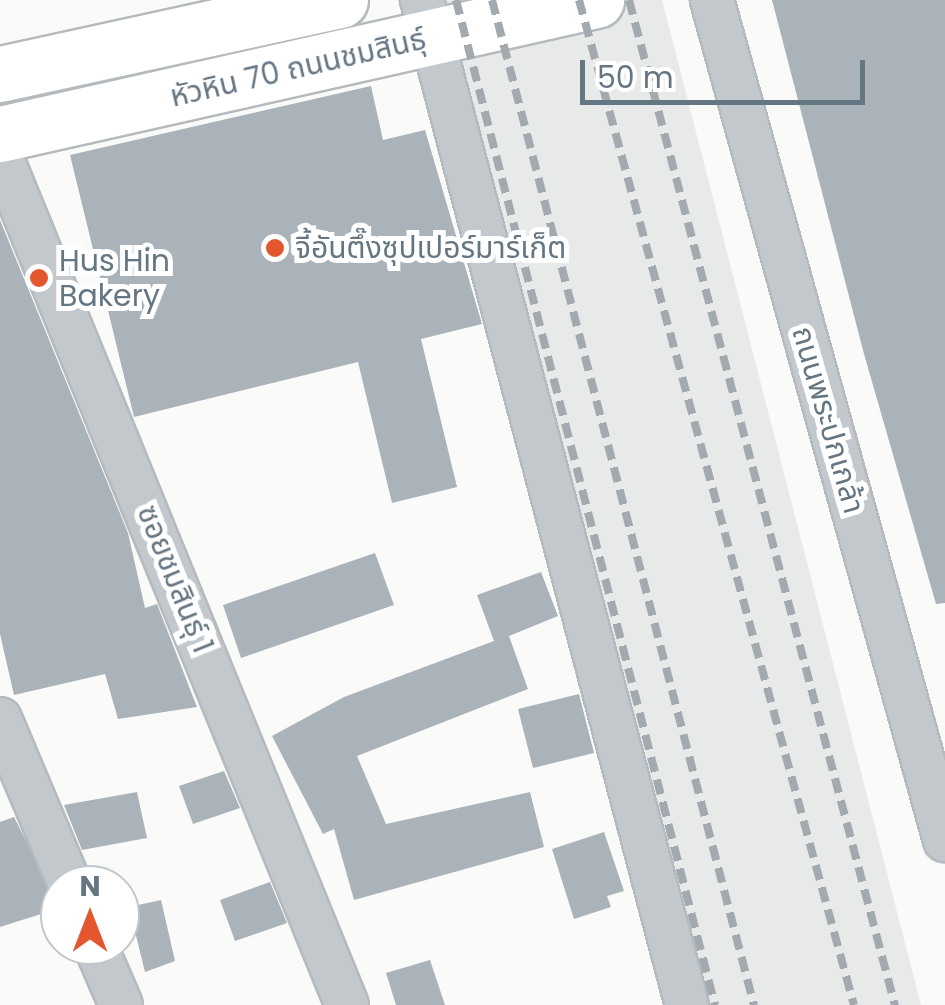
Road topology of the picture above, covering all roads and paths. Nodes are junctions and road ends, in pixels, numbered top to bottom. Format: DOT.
graph roads {
  1 [pos="340,0"];
  2 [pos="712,0"];
  3 [pos="562,3"];
  4 [pos="427,19"];
  5 [pos="0,74"];
  6 [pos="0,134"];
  7 [pos="0,154"];
  8 [pos="0,719"];
  9 [pos="945,840"];
  10 [pos="62,865"];
  11 [pos="104,965"];
  12 [pos="121,1005"];
  13 [pos="347,1005"];
  14 [pos="687,1005"];
  1 -- 5 [label="main road, หัวหิน 70 ถนนชมสินธุ์"];
  2 -- 9 [label="street, ถนนพระปกเกล้า"];
  3 -- 4 [label="main road, หัวหิน 70 ถนนชมสินธุ์"];
  4 -- 6 [label="main road, หัวหิน 70 ถนนชมสินธุ์"];
  4 -- 14 [label="street"];
  7 -- 13 [label="street, ซอยชมสินธุ์ 1"];
  8 -- 10 [label="street"];
  11 -- 12 [label="street"];
}
